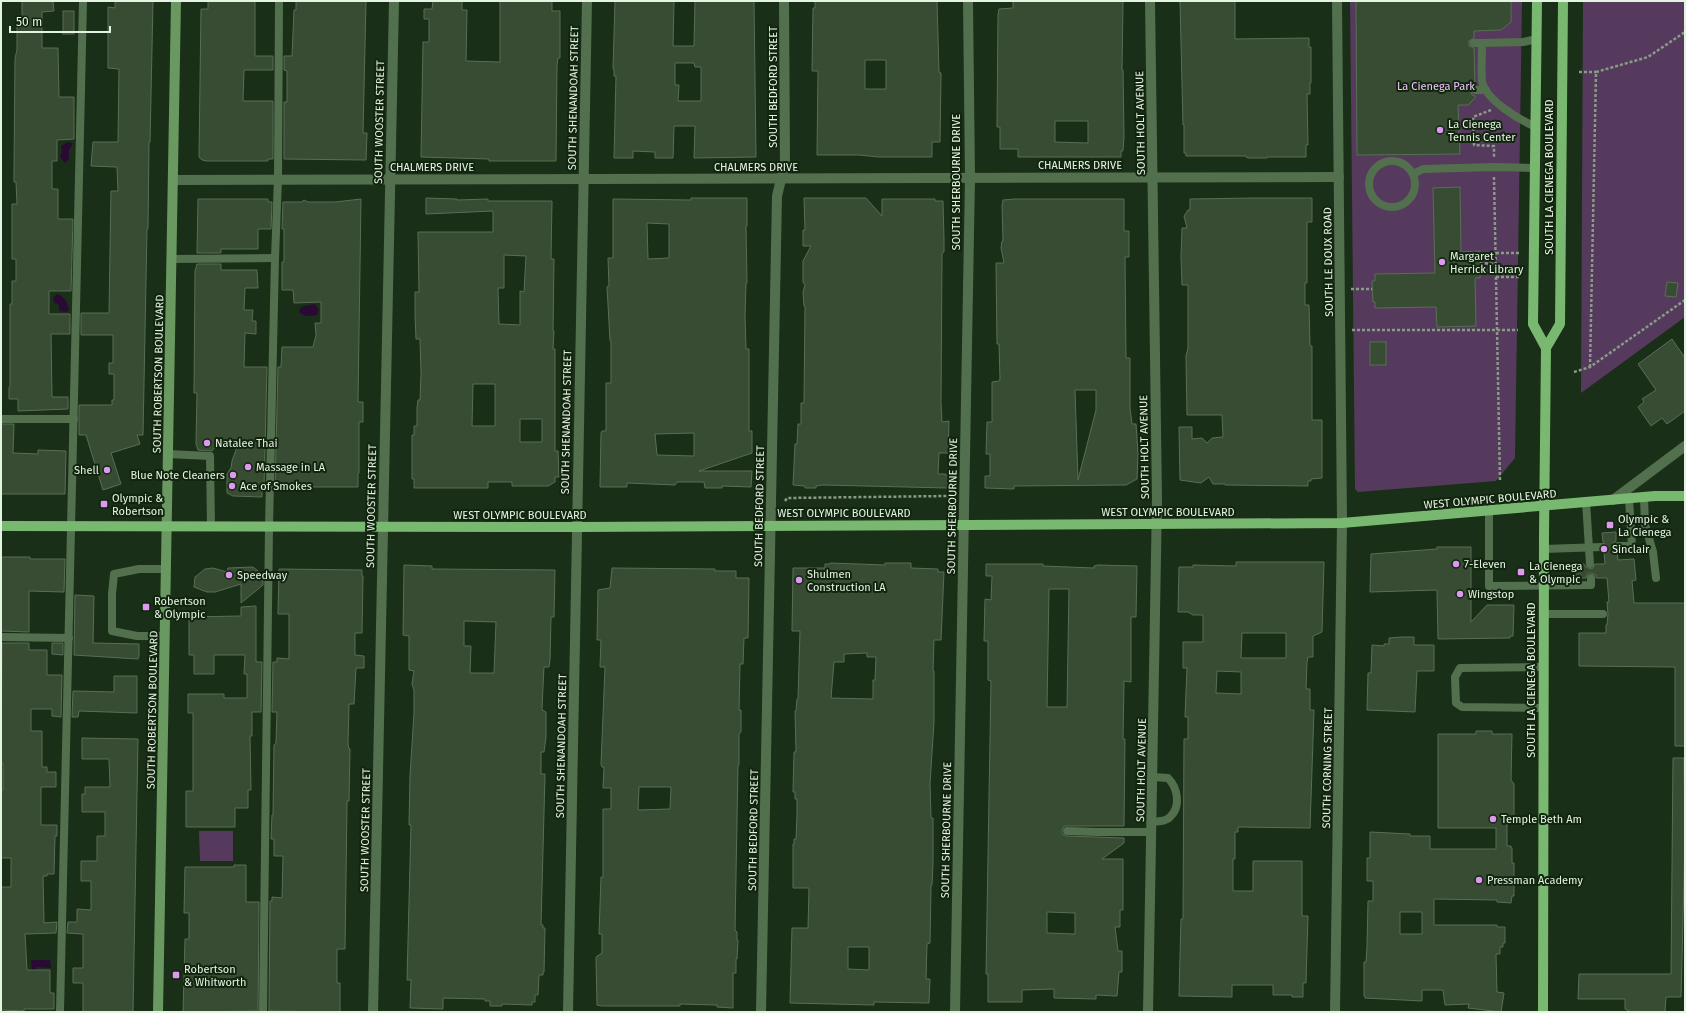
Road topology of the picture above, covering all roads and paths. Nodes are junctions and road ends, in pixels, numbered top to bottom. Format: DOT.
graph roads {
  1 [pos="83,1"];
  2 [pos="176,1"];
  3 [pos="280,1"];
  4 [pos="394,1"];
  5 [pos="587,1"];
  6 [pos="784,1"];
  7 [pos="968,1"];
  8 [pos="1150,1"];
  9 [pos="1337,1"];
  10 [pos="1537,1"];
  11 [pos="1563,1"];
  12 [pos="1685,32"];
  13 [pos="1537,39"];
  14 [pos="1579,72"];
  15 [pos="1596,72"];
  16 [pos="1475,90"];
  17 [pos="1486,90"];
  18 [pos="1499,103"];
  19 [pos="1536,127"];
  20 [pos="1494,167"];
  21 [pos="1535,168"];
  22 [pos="1413,174"];
  23 [pos="1339,177"];
  24 [pos="782,178"];
  25 [pos="970,178"];
  26 [pos="1152,178"];
  27 [pos="278,179"];
  28 [pos="389,179"];
  29 [pos="583,179"];
  30 [pos="173,180"];
  31 [pos="1496,253"];
  32 [pos="1520,253"];
  33 [pos="275,258"];
  34 [pos="172,259"];
  35 [pos="1480,263"];
  36 [pos="1496,264"];
  37 [pos="1496,277"];
  38 [pos="1519,277"];
  39 [pos="1351,289"];
  40 [pos="1372,289"];
  41 [pos="1685,300"];
  42 [pos="1352,330"];
  43 [pos="1497,330"];
  44 [pos="1518,330"];
  45 [pos="1546,348"];
  46 [pos="1590,367"];
  47 [pos="1574,372"];
  48 [pos="1,419"];
  49 [pos="74,419"];
  50 [pos="1685,446"];
  51 [pos="168,454"];
  52 [pos="1500,481"];
  53 [pos="1685,496"];
  54 [pos="1644,497"];
  55 [pos="949,498"];
  56 [pos="1628,499"];
  57 [pos="785,500"];
  58 [pos="1613,500"];
  59 [pos="1586,502"];
  60 [pos="1544,506"];
  61 [pos="1489,511"];
  62 [pos="1157,524"];
  63 [pos="1342,524"];
  64 [pos="771,525"];
  65 [pos="963,525"];
  66 [pos="1,526"];
  67 [pos="70,526"];
  68 [pos="167,527"];
  69 [pos="210,527"];
  70 [pos="269,527"];
  71 [pos="383,527"];
  72 [pos="577,527"];
  73 [pos="1618,546"];
  74 [pos="1602,547"];
  75 [pos="1589,548"];
  76 [pos="1544,549"];
  77 [pos="1590,564"];
  78 [pos="166,569"];
  79 [pos="1591,578"];
  80 [pos="1656,578"];
  81 [pos="1544,586"];
  82 [pos="1544,614"];
  83 [pos="1603,614"];
  84 [pos="165,636"];
  85 [pos="1,637"];
  86 [pos="69,638"];
  87 [pos="1544,667"];
  88 [pos="1543,708"];
  89 [pos="1152,777"];
  90 [pos="1152,827"];
  91 [pos="1067,831"];
  92 [pos="60,1012"];
  93 [pos="158,1012"];
  94 [pos="263,1012"];
  95 [pos="373,1012"];
  96 [pos="568,1012"];
  97 [pos="761,1012"];
  98 [pos="955,1012"];
  99 [pos="1148,1012"];
  100 [pos="1335,1012"];
  101 [pos="1543,1012"];
  1 -- 49 [label="lane"];
  2 -- 30 [label="main road, SOUTH ROBERTSON BOULEVARD"];
  3 -- 27 [label="lane"];
  4 -- 28 [label="street, SOUTH WOOSTER STREET"];
  5 -- 29 [label="street, SOUTH SHENANDOAH STREET"];
  6 -- 24 [label="street, SOUTH BEDFORD STREET"];
  7 -- 25 [label="street, SOUTH SHERBOURNE DRIVE"];
  8 -- 26 [label="street, SOUTH HOLT AVENUE"];
  9 -- 23 [label="street, SOUTH LE DOUX ROAD"];
  10 -- 13 [label="main road, SOUTH LA CIENEGA BOULEVARD"];
  11 -- 45 [label="main road, SOUTH LA CIENEGA BOULEVARD"];
  12 -- 15 [label="path"];
  13 -- 17 [label="lane"];
  13 -- 19 [label="main road, SOUTH LA CIENEGA BOULEVARD"];
  14 -- 15 [label="path"];
  15 -- 46 [label="path"];
  16 -- 17 [label="lane"];
  17 -- 18 [label="lane"];
  18 -- 19 [label="lane"];
  18 -- 20 [label="path"];
  19 -- 21 [label="main road, SOUTH LA CIENEGA BOULEVARD"];
  20 -- 21 [label="lane"];
  20 -- 22 [label="lane"];
  20 -- 31 [label="path"];
  21 -- 45 [label="main road, SOUTH LA CIENEGA BOULEVARD"];
  22 -- 22 [label="lane"];
  23 -- 26 [label="street, CHALMERS DRIVE"];
  23 -- 63 [label="street, SOUTH LE DOUX ROAD"];
  24 -- 25 [label="street, CHALMERS DRIVE"];
  24 -- 29 [label="street, CHALMERS DRIVE"];
  24 -- 64 [label="street, SOUTH BEDFORD STREET"];
  25 -- 26 [label="street, CHALMERS DRIVE"];
  25 -- 65 [label="street, SOUTH SHERBOURNE DRIVE"];
  26 -- 62 [label="street, SOUTH HOLT AVENUE"];
  27 -- 28 [label="street, CHALMERS DRIVE"];
  27 -- 30 [label="street, CHALMERS DRIVE"];
  27 -- 33 [label="lane"];
  28 -- 29 [label="street, CHALMERS DRIVE"];
  28 -- 71 [label="street, SOUTH WOOSTER STREET"];
  29 -- 72 [label="street, SOUTH SHENANDOAH STREET"];
  30 -- 34 [label="main road, SOUTH ROBERTSON BOULEVARD"];
  31 -- 32 [label="path"];
  31 -- 36 [label="path"];
  33 -- 34 [label="lane"];
  33 -- 70 [label="lane"];
  34 -- 51 [label="main road, SOUTH ROBERTSON BOULEVARD"];
  35 -- 36 [label="path"];
  36 -- 37 [label="path"];
  37 -- 38 [label="path"];
  37 -- 43 [label="path"];
  39 -- 40 [label="path"];
  41 -- 46 [label="path"];
  42 -- 43 [label="path"];
  43 -- 44 [label="path"];
  43 -- 52 [label="path"];
  45 -- 60 [label="main road, SOUTH LA CIENEGA BOULEVARD"];
  46 -- 47 [label="path"];
  48 -- 49 [label="lane"];
  49 -- 67 [label="lane"];
  50 -- 58 [label="street"];
  51 -- 68 [label="main road, SOUTH ROBERTSON BOULEVARD"];
  51 -- 69 [label="lane"];
  53 -- 54 [label="main road, WEST OLYMPIC BOULEVARD"];
  54 -- 56 [label="main road, WEST OLYMPIC BOULEVARD"];
  54 -- 80 [label="lane"];
  55 -- 57 [label="path"];
  56 -- 58 [label="main road, WEST OLYMPIC BOULEVARD"];
  56 -- 73 [label="lane"];
  58 -- 59 [label="main road, WEST OLYMPIC BOULEVARD"];
  59 -- 60 [label="main road, WEST OLYMPIC BOULEVARD"];
  59 -- 75 [label="lane"];
  60 -- 61 [label="main road, WEST OLYMPIC BOULEVARD"];
  60 -- 76 [label="main road, SOUTH LA CIENEGA BOULEVARD"];
  61 -- 63 [label="main road, WEST OLYMPIC BOULEVARD"];
  61 -- 81 [label="lane"];
  62 -- 63 [label="main road, WEST OLYMPIC BOULEVARD"];
  62 -- 65 [label="main road, WEST OLYMPIC BOULEVARD"];
  62 -- 89 [label="street, SOUTH HOLT AVENUE"];
  63 -- 100 [label="street, SOUTH CORNING STREET"];
  64 -- 65 [label="main road, WEST OLYMPIC BOULEVARD"];
  64 -- 72 [label="main road, WEST OLYMPIC BOULEVARD"];
  64 -- 97 [label="street, SOUTH BEDFORD STREET"];
  65 -- 98 [label="street, SOUTH SHERBOURNE DRIVE"];
  66 -- 67 [label="main road, WEST OLYMPIC BOULEVARD"];
  67 -- 68 [label="main road, WEST OLYMPIC BOULEVARD"];
  67 -- 86 [label="lane"];
  68 -- 69 [label="main road, WEST OLYMPIC BOULEVARD"];
  68 -- 78 [label="main road, SOUTH ROBERTSON BOULEVARD"];
  69 -- 70 [label="main road, WEST OLYMPIC BOULEVARD"];
  70 -- 71 [label="main road, WEST OLYMPIC BOULEVARD"];
  70 -- 94 [label="lane"];
  71 -- 72 [label="main road, WEST OLYMPIC BOULEVARD"];
  71 -- 95 [label="street, SOUTH WOOSTER STREET"];
  72 -- 96 [label="street, SOUTH SHENANDOAH STREET"];
  74 -- 75 [label="lane"];
  75 -- 76 [label="lane"];
  75 -- 77 [label="lane"];
  76 -- 81 [label="main road, SOUTH LA CIENEGA BOULEVARD"];
  78 -- 84 [label="main road, SOUTH ROBERTSON BOULEVARD"];
  78 -- 84 [label="lane"];
  79 -- 81 [label="lane"];
  81 -- 82 [label="main road, SOUTH LA CIENEGA BOULEVARD"];
  82 -- 83 [label="lane"];
  82 -- 87 [label="main road, SOUTH LA CIENEGA BOULEVARD"];
  84 -- 93 [label="main road, SOUTH ROBERTSON BOULEVARD"];
  85 -- 86 [label="lane"];
  86 -- 92 [label="lane"];
  87 -- 88 [label="main road, SOUTH LA CIENEGA BOULEVARD"];
  87 -- 88 [label="lane"];
  88 -- 101 [label="main road, SOUTH LA CIENEGA BOULEVARD"];
  89 -- 90 [label="street, SOUTH HOLT AVENUE"];
  89 -- 90 [label="lane"];
  90 -- 91 [label="lane"];
  90 -- 99 [label="street, SOUTH HOLT AVENUE"];
}
